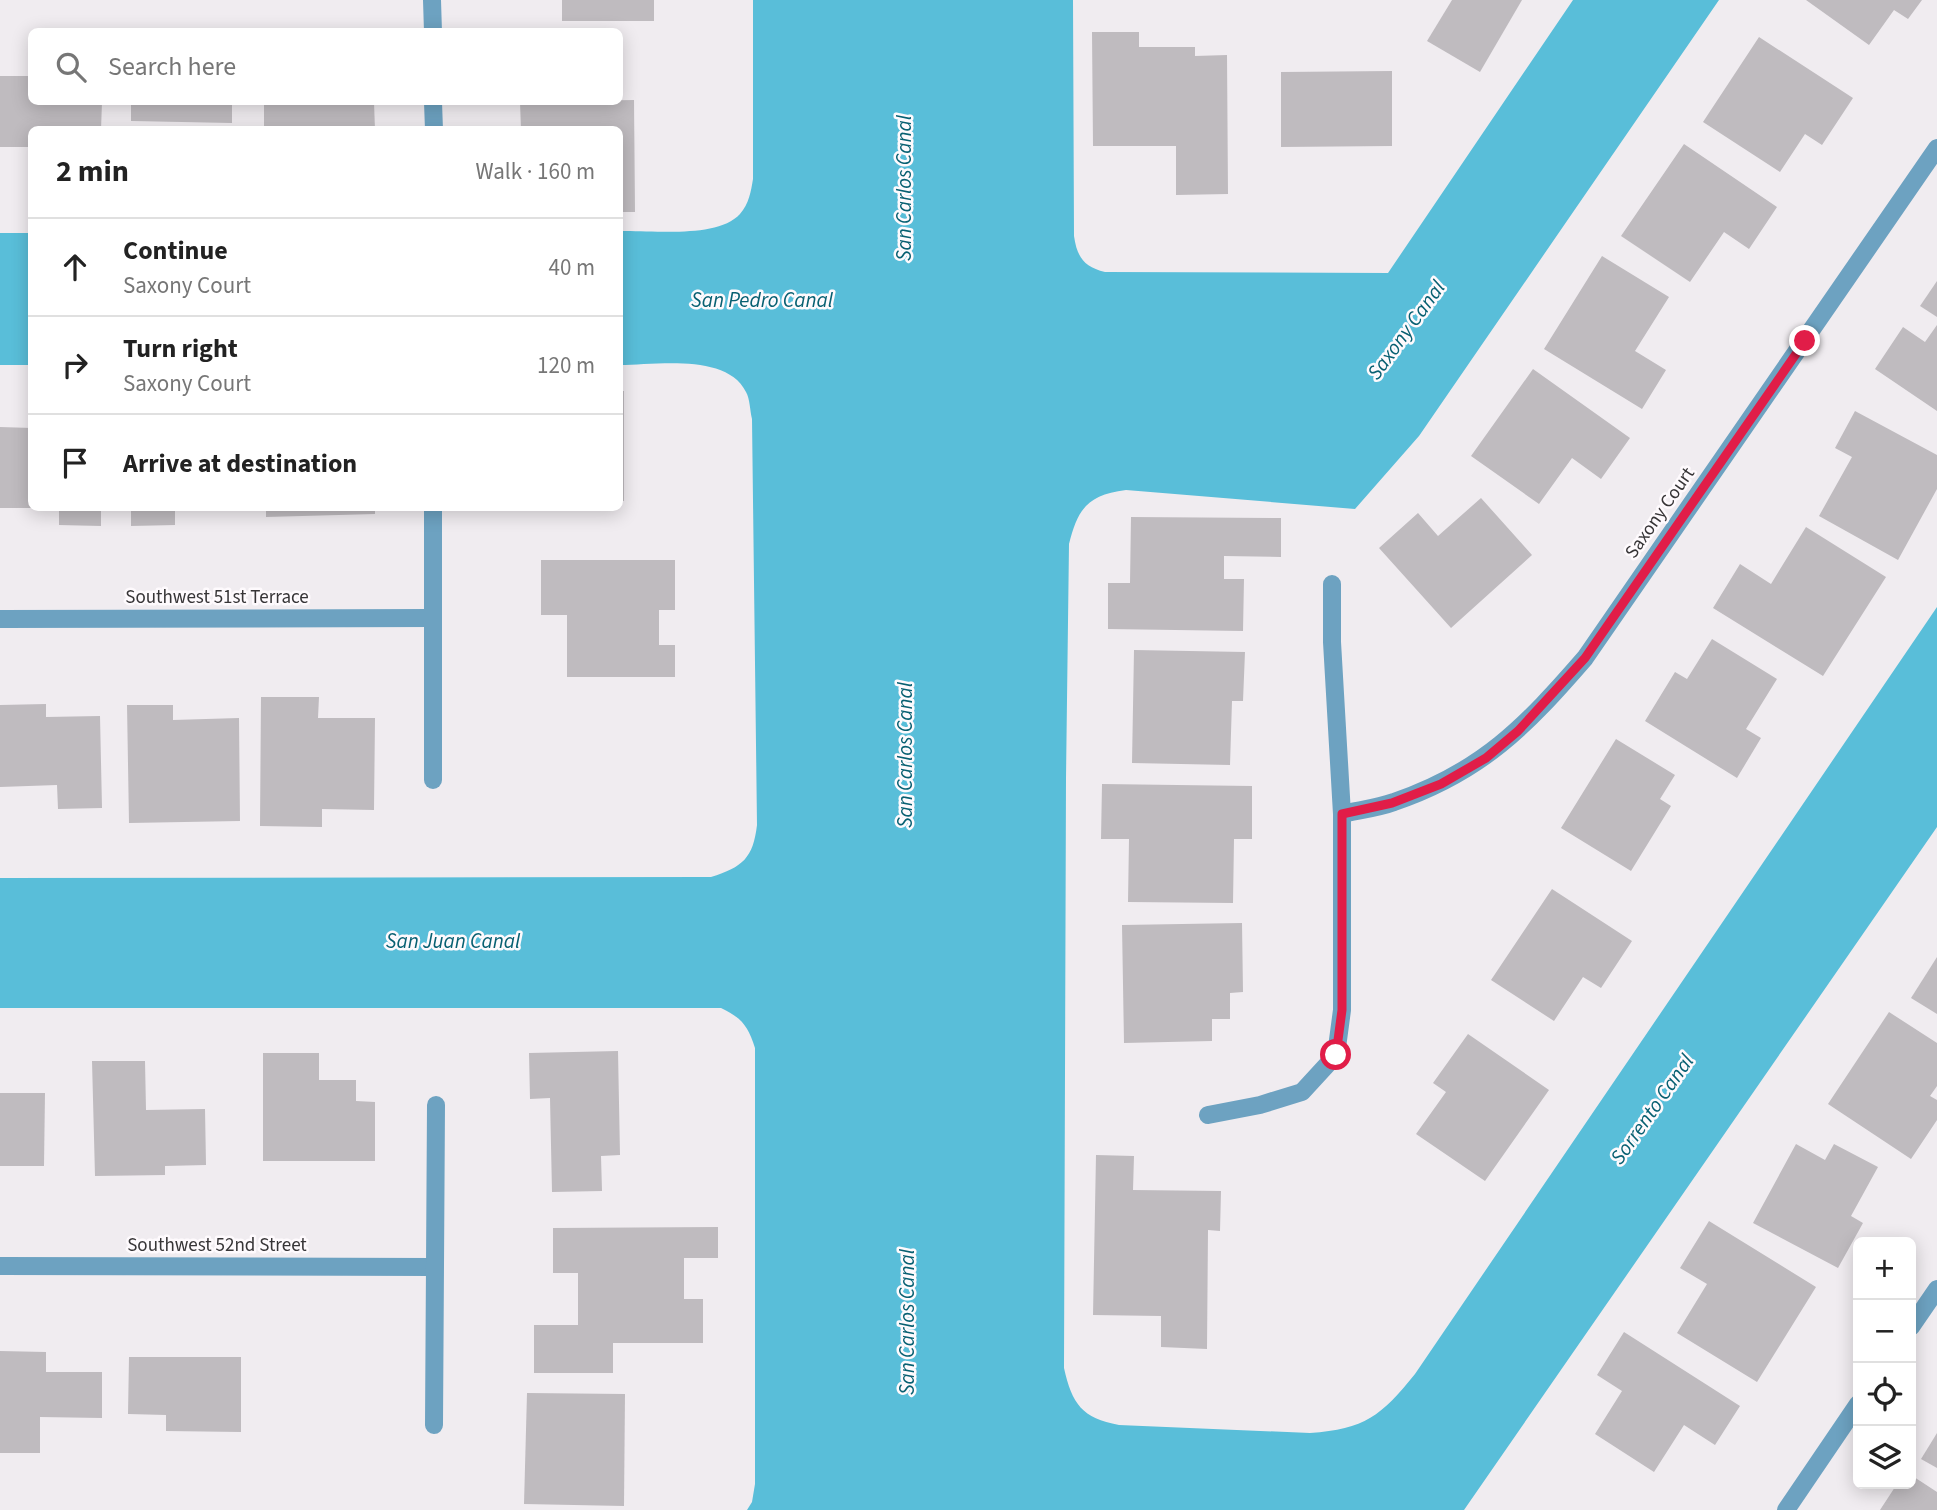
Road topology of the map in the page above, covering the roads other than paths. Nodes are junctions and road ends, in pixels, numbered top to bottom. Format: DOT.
graph roads {
  1 [pos="432,0"];
  2 [pos="433,28"];
  3 [pos="433,105"];
  4 [pos="434,126"];
  5 [pos="1937,148"];
  6 [pos="433,511"];
  7 [pos="1332,584"];
  8 [pos="433,618"];
  9 [pos="0,619"];
  10 [pos="433,780"];
  11 [pos="1342,814"];
  12 [pos="436,1105"];
  13 [pos="1208,1115"];
  14 [pos="0,1266"];
  15 [pos="434,1266"];
  16 [pos="1937,1289"];
  17 [pos="1916,1320"];
  18 [pos="1853,1411"];
  19 [pos="434,1425"];
  20 [pos="1786,1510"];
  1 -- 2 [label="street"];
  3 -- 4 [label="street"];
  5 -- 11 [label="street, Saxony Court"];
  6 -- 8 [label="street"];
  7 -- 11 [label="street"];
  8 -- 9 [label="street, Southwest 51st Terrace"];
  8 -- 10 [label="street"];
  11 -- 13 [label="street"];
  12 -- 15 [label="street"];
  14 -- 15 [label="street, Southwest 52nd Street"];
  15 -- 19 [label="street"];
  16 -- 17 [label="street"];
  18 -- 20 [label="street"];
}
